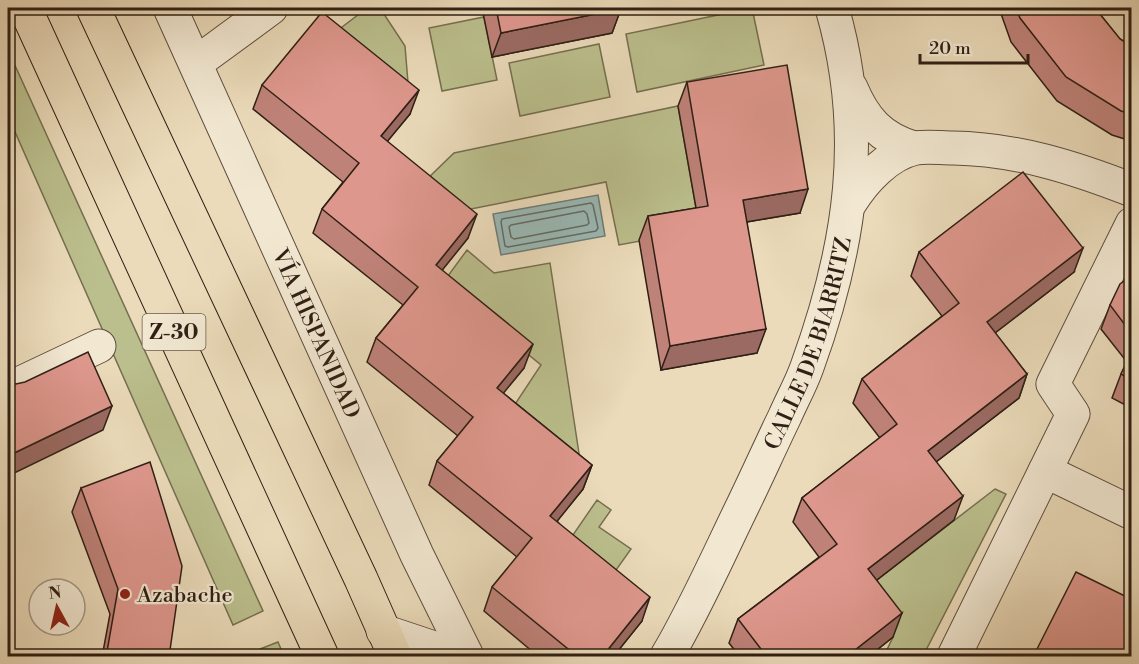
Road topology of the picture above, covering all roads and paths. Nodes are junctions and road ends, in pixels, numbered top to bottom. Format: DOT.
graph roads {
  1 [pos="25,8"];
  2 [pos="93,8"];
  3 [pos="170,8"];
  4 [pos="271,8"];
  5 [pos="832,8"];
  6 [pos="196,63"];
  7 [pos="849,85"];
  8 [pos="914,148"];
  9 [pos="1131,190"];
  10 [pos="850,203"];
  11 [pos="1131,224"];
  12 [pos="99,346"];
  13 [pos="8,388"];
  14 [pos="1045,471"];
  15 [pos="1131,513"];
  16 [pos="389,644"];
  17 [pos="675,649"];
  18 [pos="322,657"];
  19 [pos="458,657"];
  20 [pos="467,657"];
  21 [pos="954,657"];
  1 -- 18 [label="highway, Z-30"];
  2 -- 16 [label="highway, Z-30"];
  3 -- 6 [label="street, VÍA HISPANIDAD"];
  4 -- 6 [label="street"];
  5 -- 7 [label="street, CALLE DE BIARRITZ"];
  6 -- 20 [label="street, VÍA HISPANIDAD"];
  7 -- 8 [label="street"];
  7 -- 10 [label="street, CALLE DE BIARRITZ"];
  8 -- 9 [label="street"];
  8 -- 10 [label="street"];
  10 -- 17 [label="street, CALLE DE BIARRITZ"];
  11 -- 14 [label="street"];
  12 -- 13 [label="street"];
  14 -- 15 [label="street"];
  14 -- 21 [label="street"];
  16 -- 19 [label="street"];
}
